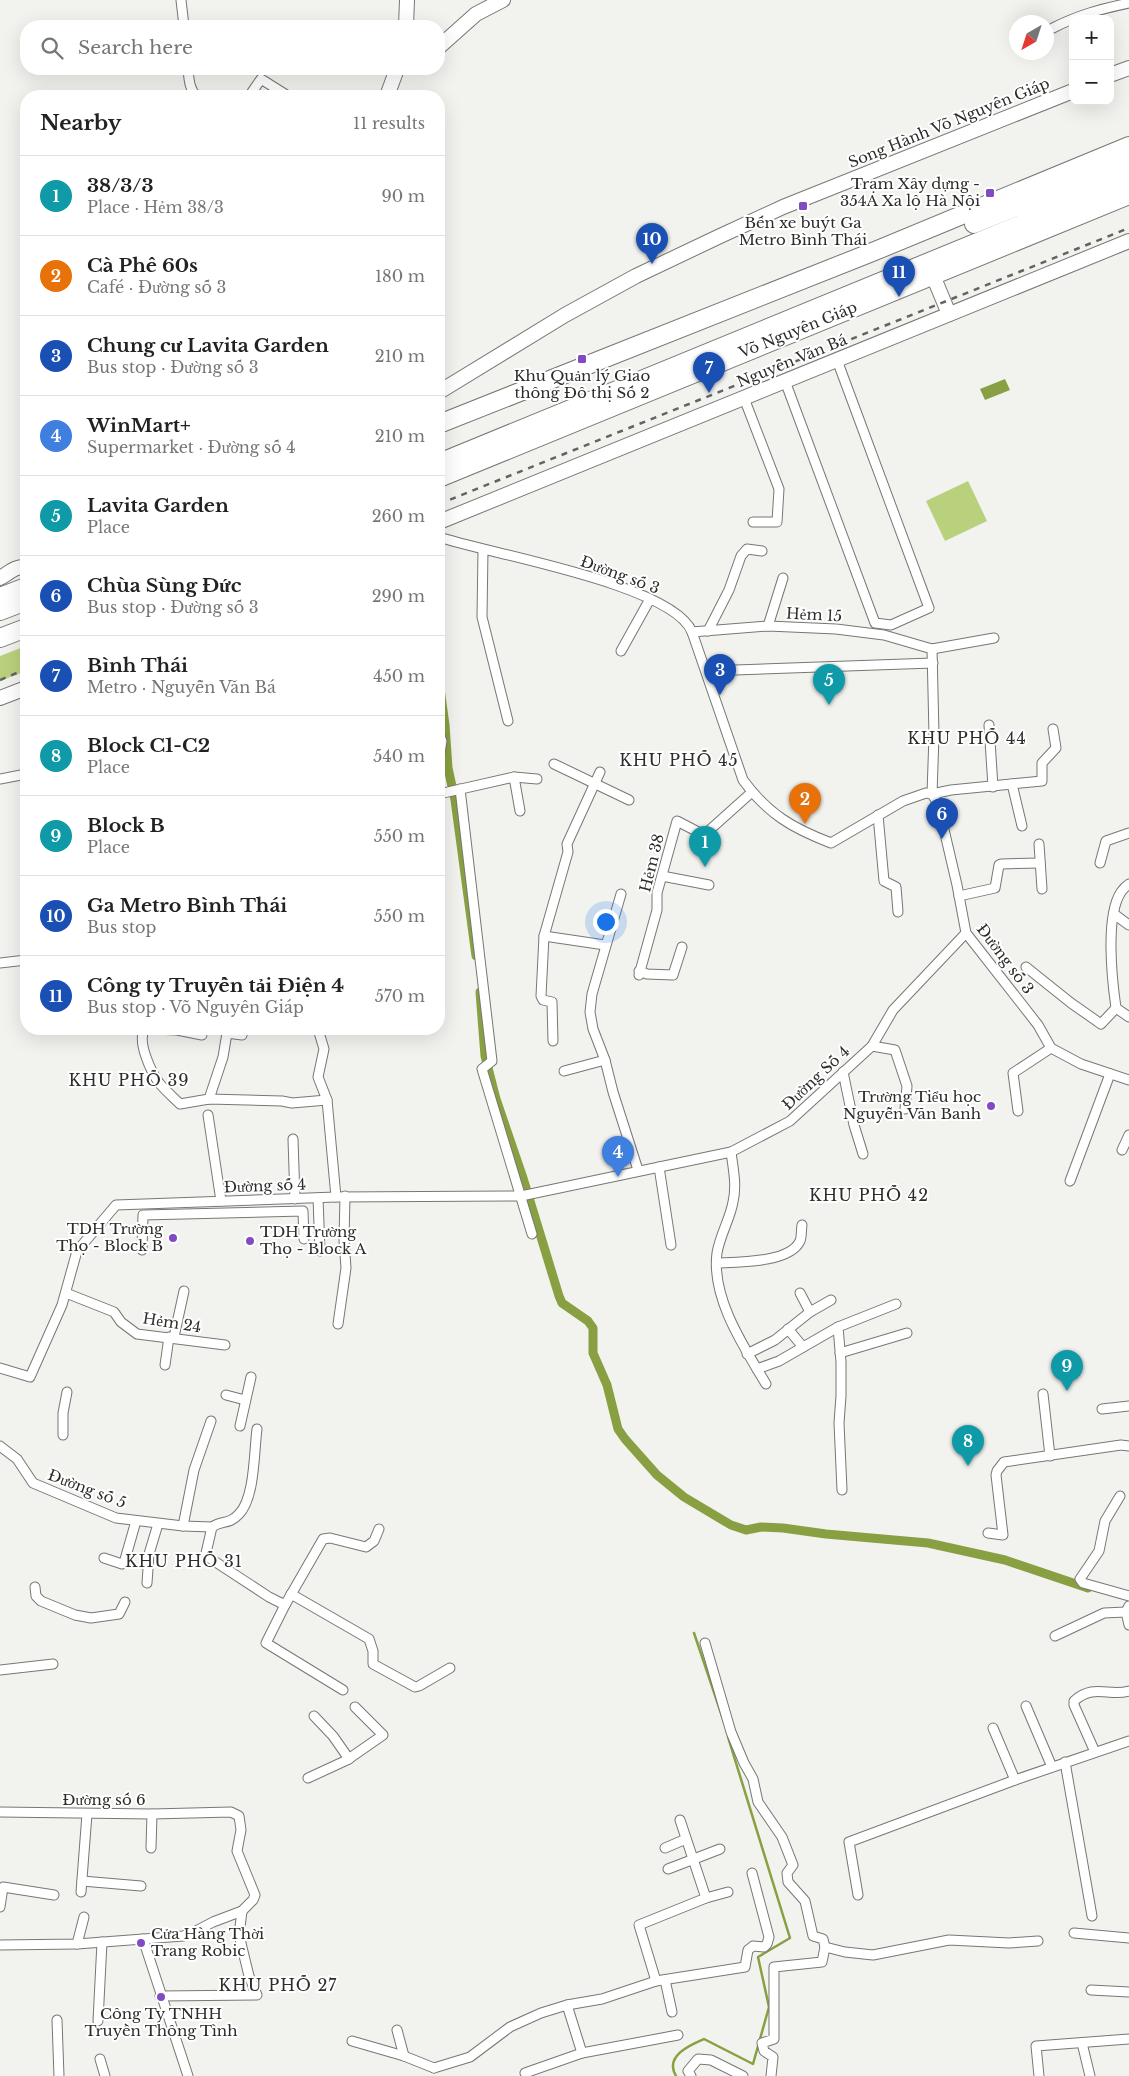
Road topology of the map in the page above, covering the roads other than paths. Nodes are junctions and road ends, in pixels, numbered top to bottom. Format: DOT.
graph roads {
  1 [pos="181,0"];
  2 [pos="407,0"];
  3 [pos="503,0"];
  4 [pos="1129,3"];
  5 [pos="183,20"];
  6 [pos="406,20"];
  7 [pos="1054,28"];
  8 [pos="445,42"];
  9 [pos="1129,68"];
  10 [pos="1114,74"];
  11 [pos="189,75"];
  12 [pos="395,75"];
  13 [pos="192,90"];
  14 [pos="253,90"];
  15 [pos="278,90"];
  16 [pos="389,90"];
  17 [pos="1069,92"];
  18 [pos="1129,146"];
  19 [pos="1129,162"];
  20 [pos="1129,180"];
  21 [pos="1129,195"];
  22 [pos="1129,241"];
  23 [pos="930,269"];
  24 [pos="949,314"];
  25 [pos="837,360"];
  26 [pos="785,381"];
  27 [pos="445,388"];
  28 [pos="744,398"];
  29 [pos="445,422"];
  30 [pos="445,434"];
  31 [pos="445,461"];
  32 [pos="445,475"];
  33 [pos="445,520"];
  34 [pos="753,522"];
  35 [pos="445,539"];
  36 [pos="483,550"];
  37 [pos="762,551"];
  38 [pos="20,566"];
  39 [pos="2,574"];
  40 [pos="783,578"];
  41 [pos="20,589"];
  42 [pos="0,597"];
  43 [pos="650,599"];
  44 [pos="20,603"];
  45 [pos="0,611"];
  46 [pos="768,626"];
  47 [pos="20,630"];
  48 [pos="708,631"];
  49 [pos="692,632"];
  50 [pos="0,638"];
  51 [pos="994,638"];
  52 [pos="20,643"];
  53 [pos="932,649"];
  54 [pos="0,651"];
  55 [pos="621,651"];
  56 [pos="933,663"];
  57 [pos="706,672"];
  58 [pos="20,690"];
  59 [pos="0,698"];
  60 [pos="508,721"];
  61 [pos="989,725"];
  62 [pos="1053,730"];
  63 [pos="554,764"];
  64 [pos="600,772"];
  65 [pos="20,775"];
  66 [pos="514,777"];
  67 [pos="0,779"];
  68 [pos="537,779"];
  69 [pos="595,783"];
  70 [pos="1012,784"];
  71 [pos="992,786"];
  72 [pos="460,788"];
  73 [pos="445,792"];
  74 [pos="752,792"];
  75 [pos="932,794"];
  76 [pos="629,800"];
  77 [pos="520,811"];
  78 [pos="878,815"];
  79 [pos="1022,826"];
  80 [pos="1129,833"];
  81 [pos="1039,844"];
  82 [pos="1040,862"];
  83 [pos="1100,864"];
  84 [pos="662,876"];
  85 [pos="1129,884"];
  86 [pos="710,885"];
  87 [pos="1042,889"];
  88 [pos="621,894"];
  89 [pos="959,896"];
  90 [pos="898,912"];
  91 [pos="1114,914"];
  92 [pos="1129,925"];
  93 [pos="966,933"];
  94 [pos="544,936"];
  95 [pos="605,945"];
  96 [pos="682,947"];
  97 [pos="20,961"];
  98 [pos="0,963"];
  99 [pos="1026,967"];
  100 [pos="1116,1008"];
  101 [pos="1129,1017"];
  102 [pos="142,1035"];
  103 [pos="227,1035"];
  104 [pos="320,1035"];
  105 [pos="553,1041"];
  106 [pos="872,1046"];
  107 [pos="1051,1048"];
  108 [pos="605,1060"];
  109 [pos="564,1071"];
  110 [pos="843,1072"];
  111 [pos="1110,1074"];
  112 [pos="1129,1080"];
  113 [pos="209,1099"];
  114 [pos="327,1100"];
  115 [pos="906,1109"];
  116 [pos="1018,1111"];
  117 [pos="208,1115"];
  118 [pos="1129,1135"];
  119 [pos="293,1139"];
  120 [pos="1122,1150"];
  121 [pos="731,1152"];
  122 [pos="863,1154"];
  123 [pos="659,1167"];
  124 [pos="638,1170"];
  125 [pos="1070,1182"];
  126 [pos="340,1196"];
  127 [pos="521,1196"];
  128 [pos="318,1198"];
  129 [pos="295,1199"];
  130 [pos="221,1201"];
  131 [pos="168,1203"];
  132 [pos="170,1214"];
  133 [pos="802,1225"];
  134 [pos="532,1234"];
  135 [pos="304,1239"];
  136 [pos="671,1244"];
  137 [pos="142,1250"];
  138 [pos="320,1251"];
  139 [pos="717,1263"];
  140 [pos="184,1291"];
  141 [pos="66,1293"];
  142 [pos="800,1294"];
  143 [pos="831,1300"];
  144 [pos="896,1304"];
  145 [pos="810,1312"];
  146 [pos="338,1324"];
  147 [pos="838,1327"];
  148 [pos="788,1329"];
  149 [pos="907,1333"];
  150 [pos="171,1337"];
  151 [pos="225,1345"];
  152 [pos="803,1347"];
  153 [pos="748,1354"];
  154 [pos="840,1354"];
  155 [pos="165,1365"];
  156 [pos="0,1368"];
  157 [pos="757,1369"];
  158 [pos="251,1377"];
  159 [pos="766,1384"];
  160 [pos="67,1392"];
  161 [pos="1043,1394"];
  162 [pos="226,1395"];
  163 [pos="245,1400"];
  164 [pos="1129,1406"];
  165 [pos="1102,1409"];
  166 [pos="211,1421"];
  167 [pos="240,1426"];
  168 [pos="257,1430"];
  169 [pos="63,1435"];
  170 [pos="0,1446"];
  171 [pos="1129,1446"];
  172 [pos="1050,1456"];
  173 [pos="842,1490"];
  174 [pos="1120,1496"];
  175 [pos="136,1521"];
  176 [pos="158,1524"];
  177 [pos="183,1526"];
  178 [pos="212,1527"];
  179 [pos="379,1529"];
  180 [pos="988,1534"];
  181 [pos="104,1558"];
  182 [pos="147,1583"];
  183 [pos="35,1586"];
  184 [pos="291,1594"];
  185 [pos="1129,1596"];
  186 [pos="125,1602"];
  187 [pos="285,1605"];
  188 [pos="1128,1609"];
  189 [pos="1129,1625"];
  190 [pos="1055,1636"];
  191 [pos="705,1643"];
  192 [pos="53,1664"];
  193 [pos="450,1668"];
  194 [pos="0,1670"];
  195 [pos="343,1690"];
  196 [pos="1129,1691"];
  197 [pos="1026,1706"];
  198 [pos="355,1707"];
  199 [pos="314,1716"];
  200 [pos="993,1728"];
  201 [pos="1129,1741"];
  202 [pos="1095,1752"];
  203 [pos="349,1759"];
  204 [pos="1065,1762"];
  205 [pos="1052,1767"];
  206 [pos="308,1778"];
  207 [pos="1014,1780"];
  208 [pos="0,1812"];
  209 [pos="87,1814"];
  210 [pos="152,1814"];
  211 [pos="680,1820"];
  212 [pos="686,1839"];
  213 [pos="151,1848"];
  214 [pos="665,1848"];
  215 [pos="720,1850"];
  216 [pos="694,1861"];
  217 [pos="668,1870"];
  218 [pos="752,1873"];
  219 [pos="82,1881"];
  220 [pos="141,1886"];
  221 [pos="81,1892"];
  222 [pos="728,1892"];
  223 [pos="54,1895"];
  224 [pos="858,1895"];
  225 [pos="706,1898"];
  226 [pos="0,1907"];
  227 [pos="242,1911"];
  228 [pos="1092,1916"];
  229 [pos="84,1917"];
  230 [pos="1074,1934"];
  231 [pos="1129,1938"];
  232 [pos="143,1939"];
  233 [pos="1038,1941"];
  234 [pos="102,1942"];
  235 [pos="76,1944"];
  236 [pos="0,1945"];
  237 [pos="825,1946"];
  238 [pos="666,1980"];
  239 [pos="656,1981"];
  240 [pos="1091,1990"];
  241 [pos="1129,1992"];
  242 [pos="160,1996"];
  243 [pos="567,2005"];
  244 [pos="672,2012"];
  245 [pos="57,2020"];
  246 [pos="98,2020"];
  247 [pos="397,2030"];
  248 [pos="678,2035"];
  249 [pos="1129,2039"];
  250 [pos="352,2040"];
  251 [pos="1082,2043"];
  252 [pos="582,2054"];
  253 [pos="404,2056"];
  254 [pos="100,2059"];
  255 [pos="434,2072"];
  256 [pos="525,2073"];
  257 [pos="59,2076"];
  258 [pos="105,2076"];
  259 [pos="188,2076"];
  260 [pos="691,2076"];
  261 [pos="743,2076"];
  262 [pos="771,2076"];
  263 [pos="1039,2076"];
  264 [pos="1090,2076"];
  1 -- 5 [label="street"];
  2 -- 6 [label="main road"];
  3 -- 8 [label="main road"];
  4 -- 7 [label="street"];
  9 -- 10 [label="main road"];
  11 -- 13 [label="street"];
  12 -- 16 [label="main road"];
  14 -- 15 [label="street"];
  17 -- 27 [label="main road, Song Hành Võ Nguyên Giáp"];
  18 -- 29 [label="highway"];
  19 -- 30 [label="highway"];
  20 -- 23 [label="highway, Võ Nguyên Giáp"];
  21 -- 23 [label="highway, Võ Nguyên Giáp"];
  22 -- 24 [label="main road, Nguyễn Văn Bá"];
  23 -- 24 [label="main road"];
  23 -- 31 [label="highway, Võ Nguyên Giáp"];
  23 -- 32 [label="highway, Võ Nguyên Giáp"];
  24 -- 25 [label="main road, Nguyễn Văn Bá"];
  25 -- 26 [label="main road, Nguyễn Văn Bá"];
  25 -- 26 [label="street"];
  26 -- 28 [label="main road, Nguyễn Văn Bá"];
  28 -- 33 [label="main road, Nguyễn Văn Bá"];
  28 -- 34 [label="street"];
  35 -- 36 [label="street, Đường số 3"];
  36 -- 43 [label="street, Đường số 3"];
  36 -- 60 [label="street"];
  37 -- 48 [label="street"];
  38 -- 39 [label="main road"];
  40 -- 46 [label="street"];
  41 -- 42 [label="highway"];
  43 -- 49 [label="street, Đường số 3"];
  43 -- 55 [label="street"];
  44 -- 45 [label="highway"];
  46 -- 48 [label="street, Hẻm 15"];
  46 -- 53 [label="street, Hẻm 15"];
  47 -- 50 [label="highway"];
  48 -- 49 [label="street, Hẻm 15"];
  49 -- 57 [label="street, Đường số 3"];
  51 -- 53 [label="street"];
  52 -- 54 [label="highway"];
  53 -- 56 [label="street"];
  56 -- 57 [label="street"];
  56 -- 75 [label="street"];
  57 -- 74 [label="street, Đường số 3"];
  58 -- 59 [label="main road"];
  61 -- 71 [label="street"];
  62 -- 70 [label="street"];
  63 -- 69 [label="street"];
  64 -- 69 [label="street"];
  65 -- 67 [label="street"];
  66 -- 68 [label="street"];
  66 -- 72 [label="street"];
  66 -- 77 [label="street"];
  69 -- 76 [label="street"];
  69 -- 94 [label="street"];
  70 -- 71 [label="street"];
  70 -- 79 [label="street"];
  71 -- 75 [label="street"];
  72 -- 73 [label="street"];
  72 -- 127 [label="street"];
  74 -- 78 [label="street, Đường số 3"];
  74 -- 84 [label="street, Hẻm 38"];
  75 -- 78 [label="street, Đường số 3"];
  75 -- 89 [label="street, Đường số 3"];
  78 -- 90 [label="street"];
  80 -- 83 [label="street"];
  81 -- 82 [label="street"];
  82 -- 87 [label="street"];
  82 -- 89 [label="street"];
  84 -- 86 [label="street"];
  84 -- 96 [label="street, Hẻm 38"];
  85 -- 91 [label="street"];
  88 -- 95 [label="street"];
  89 -- 93 [label="street, Đường số 3"];
  91 -- 92 [label="street"];
  91 -- 100 [label="street"];
  93 -- 106 [label="street, Đường Số 4"];
  93 -- 107 [label="street, Đường số 3"];
  94 -- 95 [label="street"];
  94 -- 105 [label="street"];
  95 -- 108 [label="street"];
  97 -- 98 [label="street"];
  99 -- 100 [label="street"];
  100 -- 101 [label="street"];
  102 -- 113 [label="street"];
  103 -- 113 [label="street"];
  104 -- 114 [label="street"];
  106 -- 110 [label="street, Đường Số 4"];
  106 -- 115 [label="street"];
  107 -- 111 [label="street"];
  107 -- 116 [label="street"];
  108 -- 109 [label="street"];
  108 -- 124 [label="street"];
  110 -- 121 [label="street, Đường Số 4"];
  110 -- 122 [label="street"];
  111 -- 112 [label="street"];
  111 -- 125 [label="street"];
  113 -- 114 [label="street"];
  114 -- 126 [label="street"];
  117 -- 130 [label="street"];
  118 -- 120 [label="street"];
  119 -- 129 [label="street"];
  121 -- 123 [label="street, Đường Số 4"];
  121 -- 139 [label="street"];
  123 -- 124 [label="street, Đường Số 4"];
  123 -- 136 [label="street"];
  124 -- 127 [label="street, Đường số 4"];
  126 -- 127 [label="street, Đường số 4"];
  126 -- 128 [label="street, Đường số 4"];
  126 -- 146 [label="street"];
  127 -- 134 [label="street"];
  128 -- 129 [label="street, Đường số 4"];
  128 -- 138 [label="street"];
  129 -- 130 [label="street, Đường số 4"];
  130 -- 131 [label="street, Đường số 4"];
  131 -- 132 [label="street"];
  131 -- 141 [label="street, Đường số 4"];
  132 -- 135 [label="street"];
  132 -- 137 [label="street"];
  133 -- 139 [label="street"];
  139 -- 153 [label="street"];
  140 -- 150 [label="street"];
  141 -- 150 [label="street, Hẻm 24"];
  141 -- 156 [label="street, Đường số 4"];
  142 -- 145 [label="street"];
  143 -- 145 [label="street"];
  144 -- 147 [label="street"];
  145 -- 148 [label="street"];
  147 -- 152 [label="street"];
  147 -- 154 [label="street"];
  148 -- 152 [label="street"];
  148 -- 153 [label="street"];
  149 -- 154 [label="street"];
  150 -- 151 [label="street, Hẻm 24"];
  150 -- 155 [label="street"];
  152 -- 157 [label="street"];
  153 -- 157 [label="street"];
  154 -- 173 [label="street"];
  157 -- 159 [label="street"];
  158 -- 163 [label="street"];
  160 -- 169 [label="street"];
  161 -- 172 [label="street"];
  162 -- 163 [label="street"];
  163 -- 167 [label="street"];
  164 -- 165 [label="street"];
  166 -- 177 [label="street"];
  168 -- 178 [label="street"];
  170 -- 175 [label="street, Đường số 5"];
  171 -- 172 [label="street"];
  172 -- 180 [label="street"];
  174 -- 185 [label="street"];
  175 -- 176 [label="street, Đường số 5"];
  175 -- 181 [label="street"];
  176 -- 177 [label="street, Đường số 5"];
  176 -- 182 [label="street"];
  177 -- 178 [label="street, Đường số 5"];
  178 -- 187 [label="street"];
  179 -- 184 [label="street"];
  183 -- 186 [label="street"];
  184 -- 187 [label="street"];
  184 -- 193 [label="street"];
  187 -- 195 [label="street"];
  188 -- 189 [label="street"];
  188 -- 190 [label="street"];
  191 -- 237 [label="street"];
  192 -- 194 [label="street"];
  196 -- 202 [label="street"];
  197 -- 205 [label="street"];
  198 -- 203 [label="street"];
  199 -- 203 [label="street"];
  200 -- 207 [label="street"];
  201 -- 202 [label="street"];
  202 -- 204 [label="street"];
  203 -- 206 [label="street"];
  204 -- 205 [label="street"];
  204 -- 228 [label="street"];
  205 -- 207 [label="street"];
  207 -- 224 [label="street"];
  208 -- 209 [label="street, Đường số 6"];
  209 -- 210 [label="street, Đường số 6"];
  209 -- 219 [label="street"];
  210 -- 213 [label="street"];
  210 -- 227 [label="street, Đường số 6"];
  211 -- 212 [label="street"];
  212 -- 214 [label="street"];
  212 -- 216 [label="street"];
  215 -- 216 [label="street"];
  216 -- 217 [label="street"];
  216 -- 225 [label="street"];
  218 -- 238 [label="street"];
  219 -- 220 [label="street"];
  219 -- 221 [label="street"];
  222 -- 225 [label="street"];
  223 -- 226 [label="street"];
  225 -- 239 [label="street"];
  227 -- 232 [label="street"];
  227 -- 242 [label="street"];
  229 -- 235 [label="street"];
  230 -- 231 [label="street"];
  232 -- 234 [label="street"];
  232 -- 242 [label="street"];
  233 -- 237 [label="street"];
  234 -- 235 [label="street"];
  234 -- 246 [label="street"];
  235 -- 236 [label="street"];
  237 -- 262 [label="street"];
  238 -- 239 [label="street"];
  238 -- 244 [label="street"];
  239 -- 243 [label="street"];
  240 -- 241 [label="street"];
  242 -- 259 [label="street"];
  243 -- 252 [label="street"];
  243 -- 255 [label="street"];
  245 -- 257 [label="street"];
  247 -- 253 [label="street"];
  248 -- 252 [label="street"];
  249 -- 251 [label="street"];
  250 -- 253 [label="street"];
  251 -- 263 [label="street"];
  251 -- 264 [label="street"];
  252 -- 256 [label="street"];
  253 -- 255 [label="street"];
  254 -- 258 [label="street"];
  260 -- 261 [label="street"];
}
